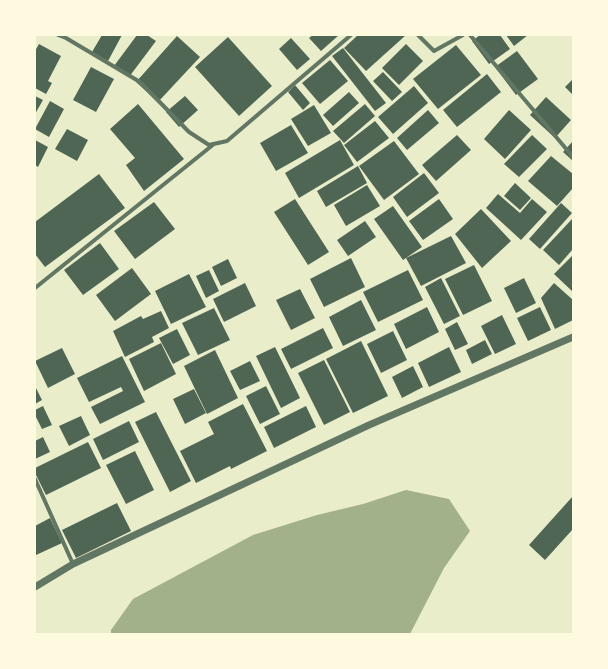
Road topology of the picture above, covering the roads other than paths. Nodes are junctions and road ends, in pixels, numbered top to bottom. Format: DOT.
graph roads {
  1 [pos="58,35"];
  2 [pos="351,35"];
  3 [pos="418,35"];
  4 [pos="463,35"];
  5 [pos="470,35"];
  6 [pos="215,144"];
  7 [pos="573,157"];
  8 [pos="35,288"];
  9 [pos="573,337"];
  10 [pos="35,479"];
  11 [pos="73,564"];
  12 [pos="36,588"];
  1 -- 6 [label="street"];
  2 -- 6 [label="street"];
  3 -- 4 [label="street"];
  5 -- 7 [label="street"];
  6 -- 8 [label="street"];
  9 -- 11 [label="street"];
  10 -- 11 [label="street"];
  11 -- 12 [label="street"];
}
